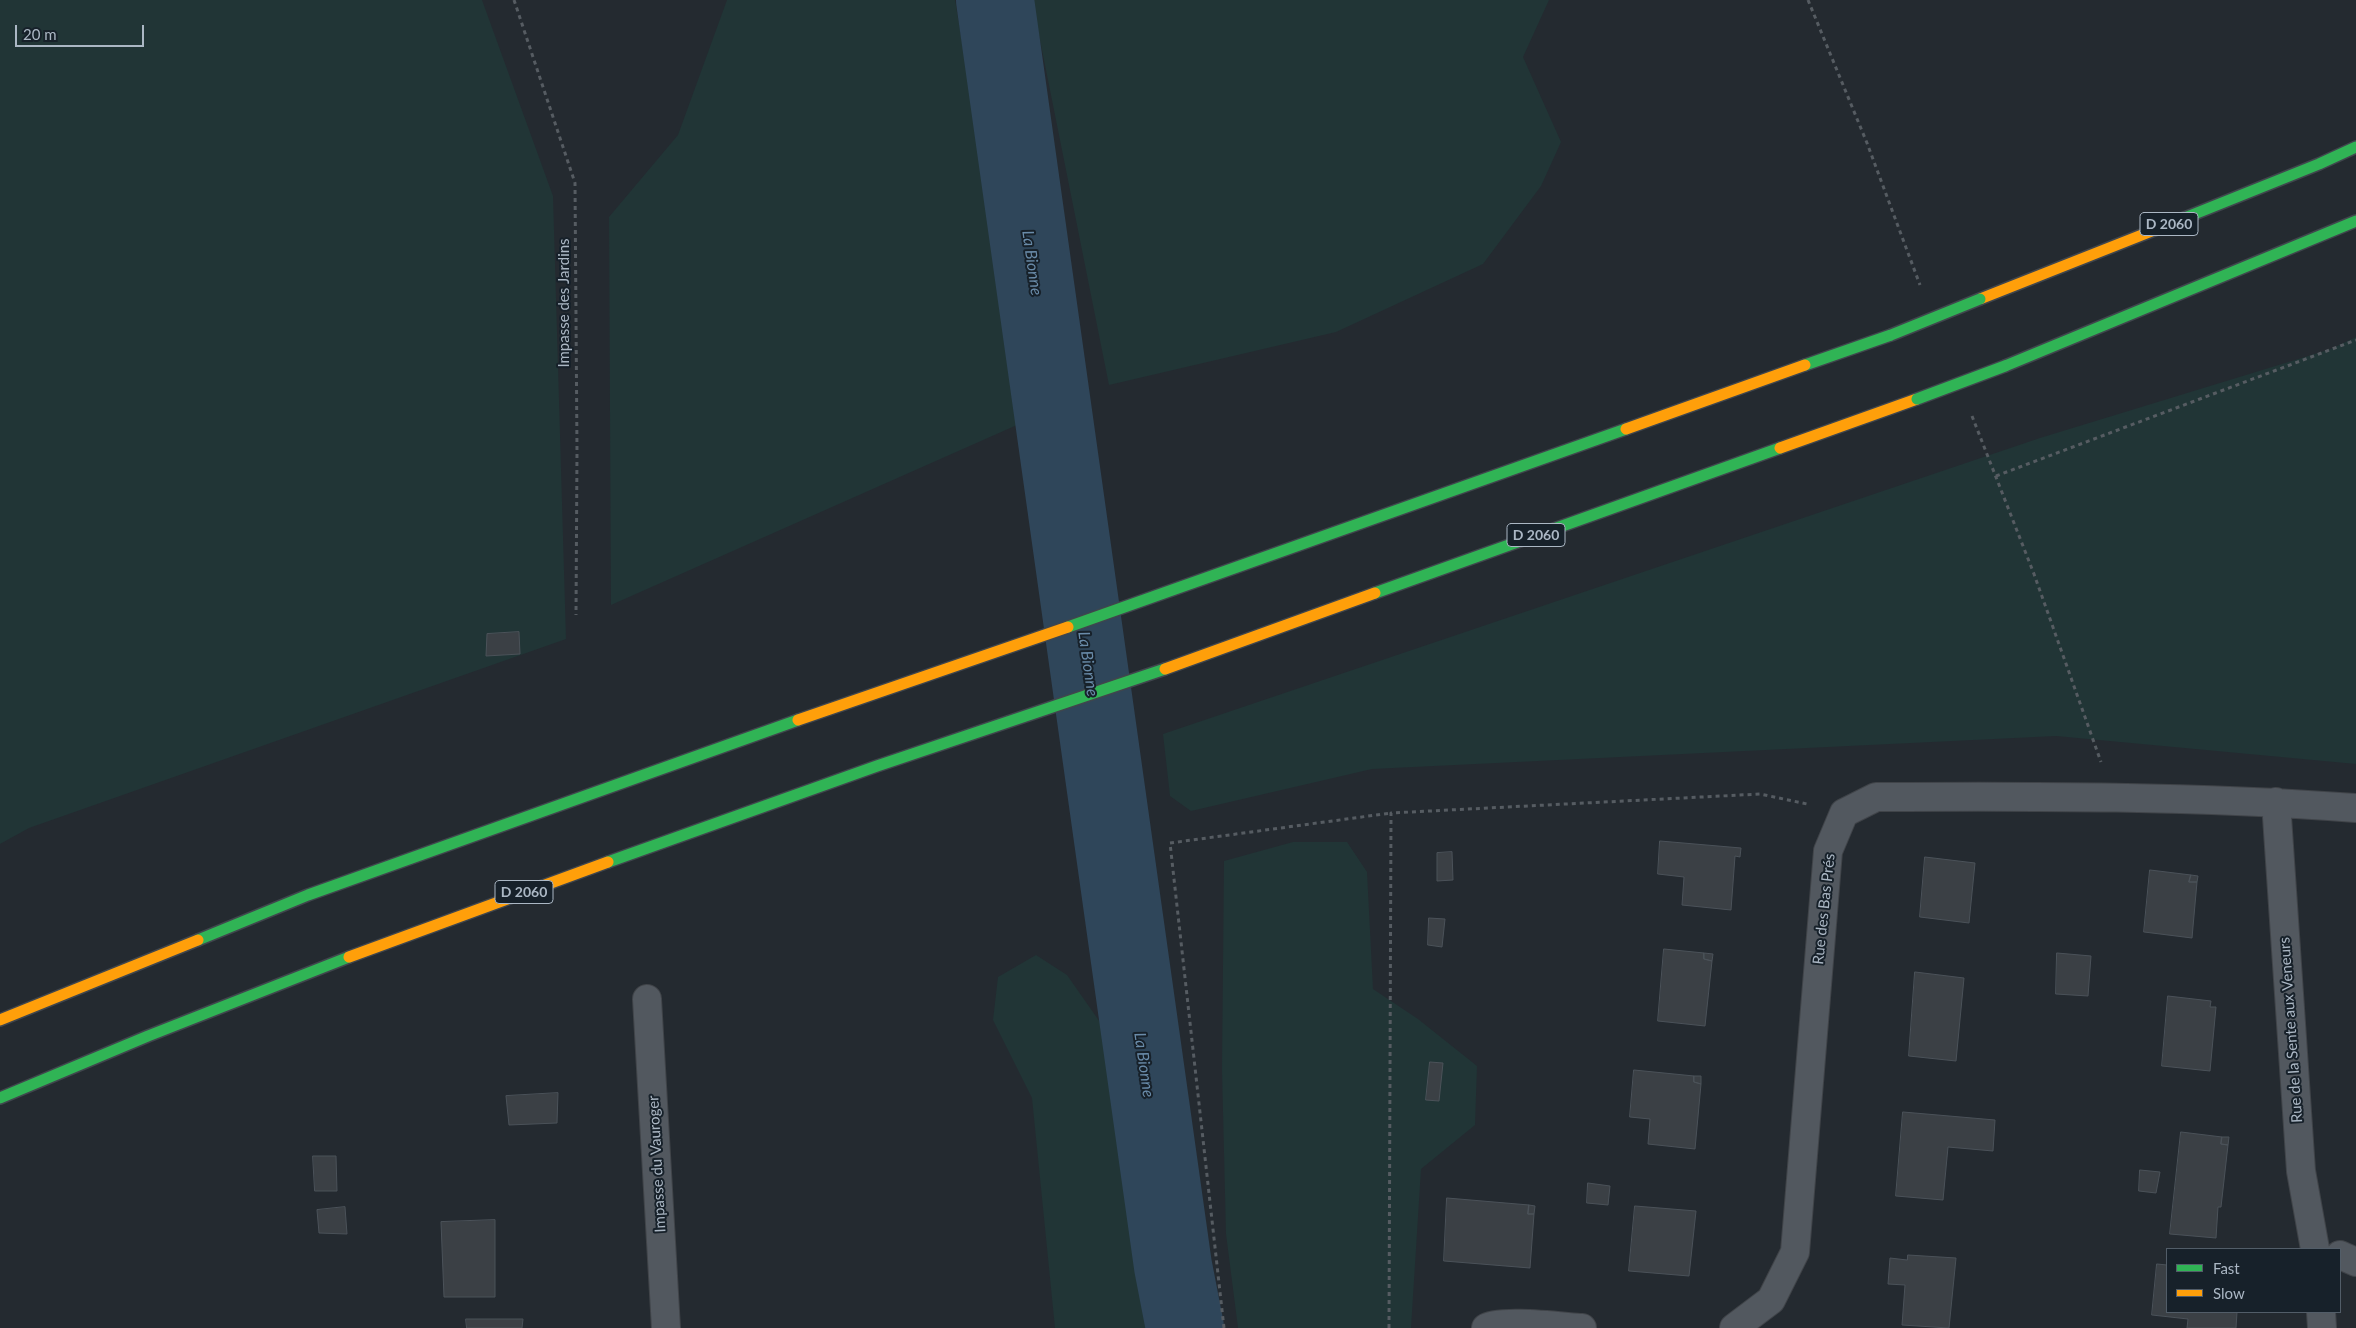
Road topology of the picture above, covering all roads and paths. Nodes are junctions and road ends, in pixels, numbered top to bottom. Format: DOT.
graph roads {
  1 [pos="514,0"];
  2 [pos="2356,147"];
  3 [pos="2356,221"];
  4 [pos="2356,340"];
  5 [pos="1996,476"];
  6 [pos="576,615"];
  7 [pos="2276,802"];
  8 [pos="2356,808"];
  9 [pos="1844,813"];
  10 [pos="1391,814"];
  11 [pos="647,999"];
  12 [pos="0,1020"];
  13 [pos="0,1098"];
  14 [pos="2318,1248"];
  15 [pos="2341,1255"];
  16 [pos="2356,1262"];
  17 [pos="2321,1313"];
  18 [pos="666,1328"];
  19 [pos="1224,1328"];
  20 [pos="1389,1328"];
  21 [pos="1486,1328"];
  22 [pos="1582,1328"];
  23 [pos="1734,1328"];
  24 [pos="2322,1328"];
  1 -- 6 [label="path, Impasse des Jardins"];
  2 -- 12 [label="highway, D 2060, bridge"];
  3 -- 13 [label="highway, D 2060, bridge"];
  4 -- 5 [label="path"];
  7 -- 8 [label="street"];
  7 -- 9 [label="street"];
  7 -- 14 [label="street, Rue de la Sente aux Veneurs"];
  9 -- 10 [label="path"];
  9 -- 23 [label="street, Rue des Bas Prés"];
  10 -- 19 [label="path"];
  10 -- 20 [label="path"];
  11 -- 18 [label="street, Impasse du Vauroger"];
  15 -- 16 [label="street"];
  17 -- 24 [label="street"];
  21 -- 22 [label="street"];
}
